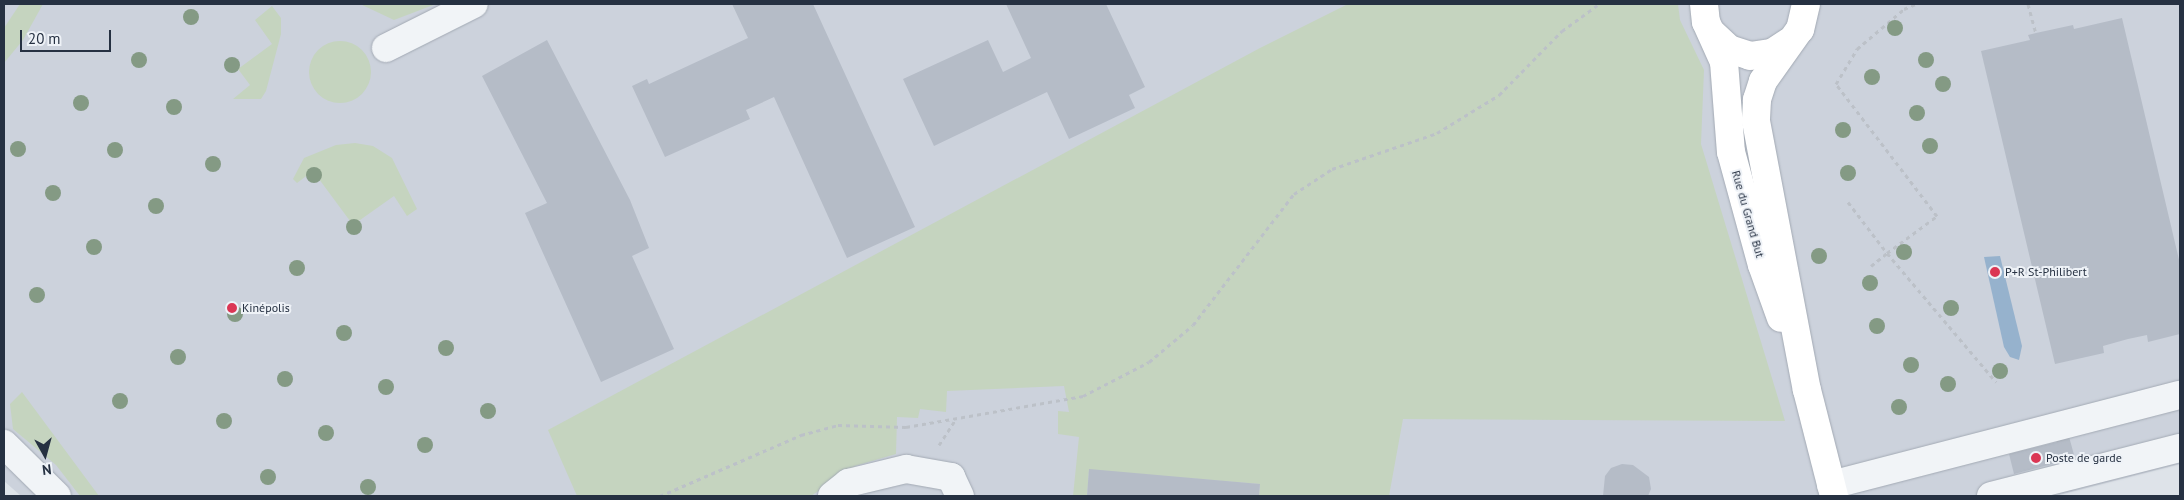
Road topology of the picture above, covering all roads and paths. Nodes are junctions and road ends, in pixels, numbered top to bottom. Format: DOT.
graph roads {
  1 [pos="474,4"];
  2 [pos="1599,4"];
  3 [pos="1704,4"];
  4 [pos="1806,4"];
  5 [pos="1916,4"];
  6 [pos="2028,4"];
  7 [pos="1713,34"];
  8 [pos="2036,34"];
  9 [pos="1790,41"];
  10 [pos="386,48"];
  11 [pos="1848,202"];
  12 [pos="1887,253"];
  13 [pos="1871,266"];
  14 [pos="1996,382"];
  15 [pos="1807,390"];
  16 [pos="2180,394"];
  17 [pos="4,444"];
  18 [pos="2180,448"];
  19 [pos="1832,491"];
  20 [pos="56,496"];
  21 [pos="660,496"];
  22 [pos="832,496"];
  23 [pos="960,496"];
  24 [pos="1991,496"];
  1 -- 10 [label="street"];
  2 -- 21 [label="path"];
  3 -- 7 [label="main road, Rue du Grand But"];
  4 -- 9 [label="main road, Rue du Grand But"];
  5 -- 12 [label="path"];
  6 -- 8 [label="path"];
  7 -- 9 [label="main road, Rue du Grand But"];
  7 -- 15 [label="main road, Rue du Grand But"];
  9 -- 15 [label="main road, Rue du Grand But"];
  11 -- 12 [label="path"];
  12 -- 13 [label="path"];
  12 -- 14 [label="path"];
  15 -- 19 [label="main road, Rue du Grand But"];
  16 -- 19 [label="street"];
  17 -- 20 [label="street"];
  18 -- 24 [label="street"];
  22 -- 23 [label="street"];
}
